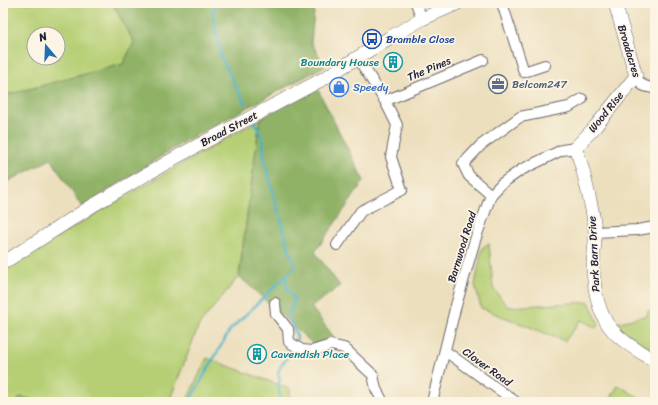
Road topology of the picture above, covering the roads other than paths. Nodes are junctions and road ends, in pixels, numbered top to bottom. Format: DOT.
graph roads {
  1 [pos="416,3"];
  2 [pos="458,3"];
  3 [pos="502,3"];
  4 [pos="615,3"];
  5 [pos="422,19"];
  6 [pos="358,58"];
  7 [pos="482,60"];
  8 [pos="545,65"];
  9 [pos="636,76"];
  10 [pos="655,88"];
  11 [pos="582,99"];
  12 [pos="385,101"];
  13 [pos="575,148"];
  14 [pos="491,195"];
  15 [pos="655,227"];
  16 [pos="595,232"];
  17 [pos="337,245"];
  18 [pos="3,263"];
  19 [pos="275,303"];
  20 [pos="445,351"];
  21 [pos="655,361"];
  22 [pos="383,402"];
  23 [pos="432,402"];
  24 [pos="516,402"];
  1 -- 5 [label="street"];
  2 -- 5 [label="street, Broad Street"];
  3 -- 8 [label="street"];
  4 -- 9 [label="street, Broadacres"];
  5 -- 6 [label="street, Broad Street"];
  6 -- 12 [label="street"];
  6 -- 18 [label="street, Broad Street"];
  7 -- 12 [label="street, The Pines"];
  9 -- 10 [label="street, Broadacres"];
  9 -- 13 [label="street, Wood Rise"];
  11 -- 14 [label="street"];
  12 -- 17 [label="street"];
  13 -- 14 [label="street, Barnwood Road"];
  13 -- 16 [label="street, Park Barn Drive"];
  14 -- 20 [label="street, Barnwood Road"];
  15 -- 16 [label="street"];
  16 -- 21 [label="street, Park Barn Drive"];
  19 -- 22 [label="street"];
  20 -- 23 [label="street, Barnwood Road"];
  20 -- 24 [label="street, Clover Road"];
}
